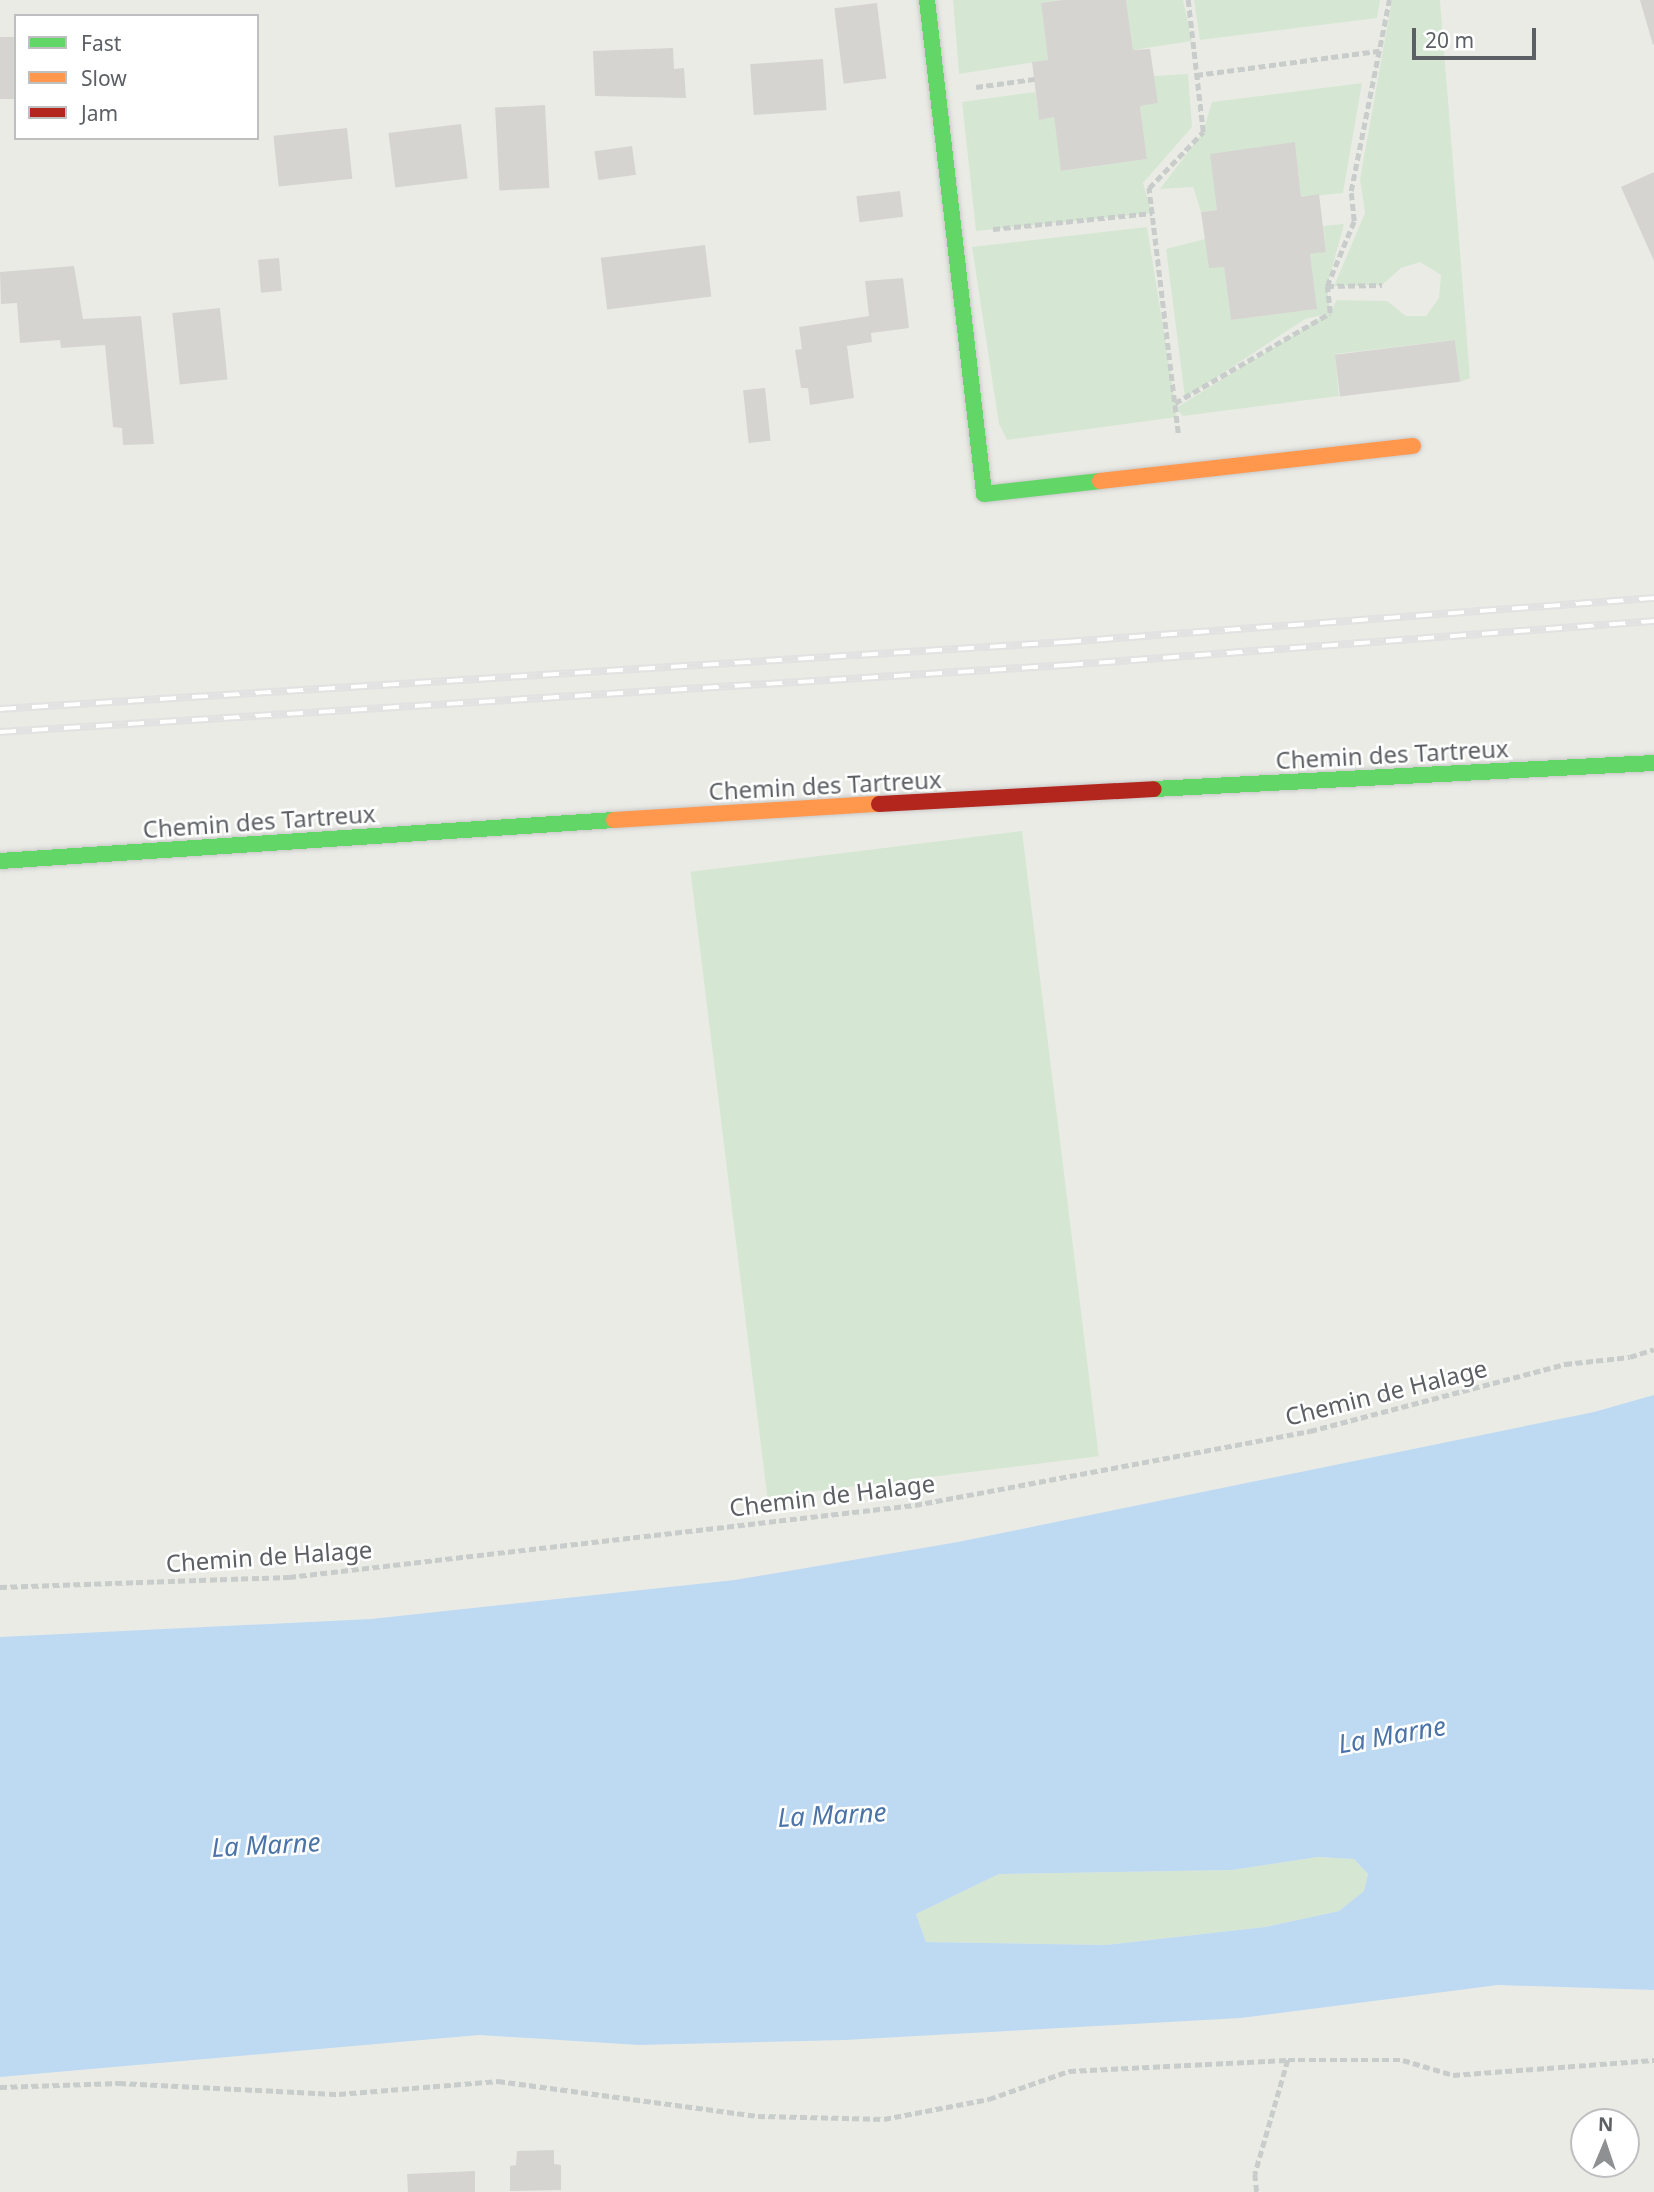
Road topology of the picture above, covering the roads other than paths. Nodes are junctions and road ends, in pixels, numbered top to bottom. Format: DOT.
graph roads {
  1 [pos="926,0"];
  2 [pos="1413,446"];
  3 [pos="1654,763"];
  4 [pos="0,861"];
  1 -- 2 [label="street"];
  3 -- 4 [label="street, Chemin des Tartreux"];
}
